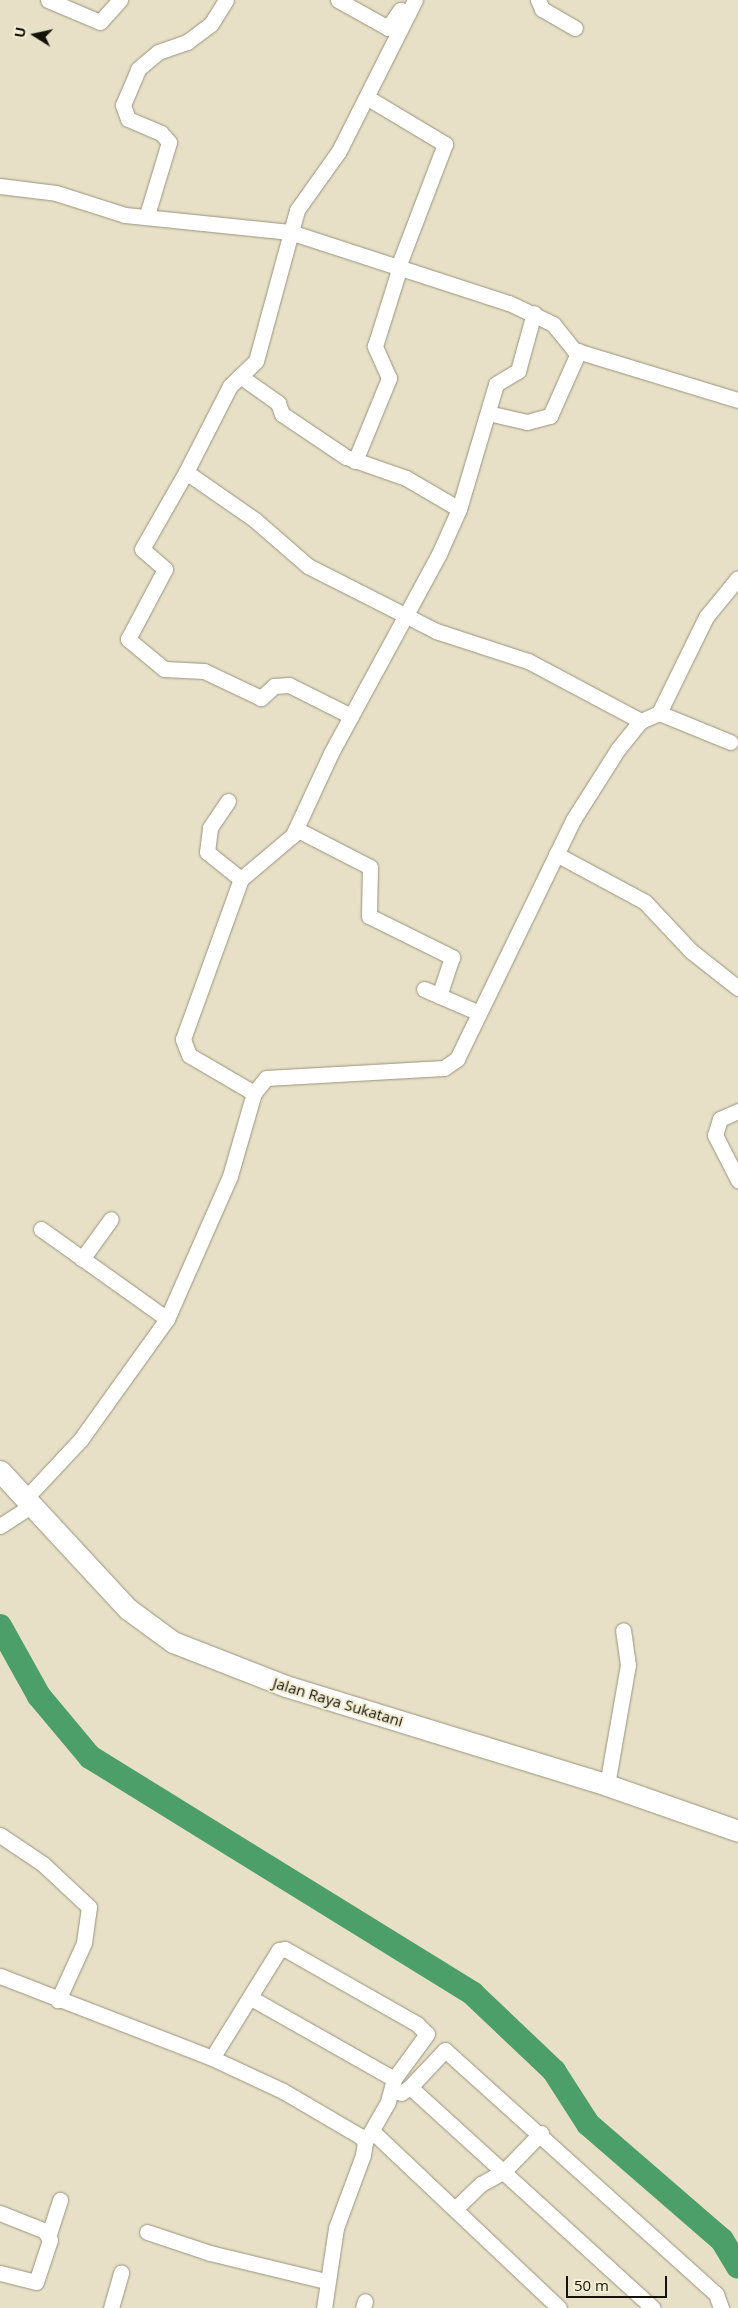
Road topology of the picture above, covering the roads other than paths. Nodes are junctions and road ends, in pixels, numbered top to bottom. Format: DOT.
graph roads {
  1 [pos="48,0"];
  2 [pos="120,0"];
  3 [pos="226,0"];
  4 [pos="338,0"];
  5 [pos="405,0"];
  6 [pos="415,0"];
  7 [pos="538,0"];
  8 [pos="576,28"];
  9 [pos="368,98"];
  10 [pos="0,186"];
  11 [pos="147,215"];
  12 [pos="290,232"];
  13 [pos="398,270"];
  14 [pos="534,313"];
  15 [pos="579,351"];
  16 [pos="240,376"];
  17 [pos="738,400"];
  18 [pos="488,413"];
  19 [pos="355,461"];
  20 [pos="186,472"];
  21 [pos="459,509"];
  22 [pos="738,578"];
  23 [pos="406,618"];
  24 [pos="659,713"];
  25 [pos="351,716"];
  26 [pos="641,721"];
  27 [pos="730,742"];
  28 [pos="228,801"];
  29 [pos="296,829"];
  30 [pos="556,854"];
  31 [pos="241,879"];
  32 [pos="738,988"];
  33 [pos="424,989"];
  34 [pos="440,996"];
  35 [pos="477,1012"];
  36 [pos="254,1092"];
  37 [pos="738,1111"];
  38 [pos="738,1180"];
  39 [pos="111,1219"];
  40 [pos="41,1229"];
  41 [pos="82,1260"];
  42 [pos="167,1319"];
  43 [pos="0,1470"];
  44 [pos="29,1502"];
  45 [pos="0,1526"];
  46 [pos="623,1630"];
  47 [pos="607,1785"];
  48 [pos="738,1830"];
  49 [pos="0,1835"];
  50 [pos="0,1976"];
  51 [pos="251,1998"];
  52 [pos="58,2000"];
  53 [pos="427,2034"];
  54 [pos="445,2050"];
  55 [pos="212,2058"];
  56 [pos="394,2079"];
  57 [pos="410,2088"];
  58 [pos="388,2102"];
  59 [pos="541,2133"];
  60 [pos="369,2137"];
  61 [pos="504,2171"];
  62 [pos="60,2200"];
  63 [pos="456,2208"];
  64 [pos="0,2213"];
  65 [pos="147,2232"];
  66 [pos="49,2234"];
  67 [pos="121,2272"];
  68 [pos="0,2273"];
  69 [pos="326,2281"];
  70 [pos="111,2308"];
  71 [pos="324,2308"];
  72 [pos="559,2308"];
  73 [pos="653,2308"];
  74 [pos="722,2308"];
  1 -- 2 [label="street"];
  3 -- 11 [label="street"];
  4 -- 5 [label="street"];
  6 -- 9 [label="street"];
  7 -- 8 [label="street"];
  9 -- 12 [label="street"];
  9 -- 13 [label="street"];
  10 -- 11 [label="street"];
  11 -- 12 [label="street"];
  12 -- 13 [label="street"];
  12 -- 16 [label="street"];
  13 -- 14 [label="street"];
  13 -- 19 [label="street"];
  14 -- 15 [label="street"];
  14 -- 18 [label="street"];
  15 -- 17 [label="street"];
  15 -- 18 [label="street"];
  16 -- 19 [label="street"];
  16 -- 20 [label="street"];
  18 -- 21 [label="street"];
  19 -- 21 [label="street"];
  20 -- 23 [label="street"];
  20 -- 25 [label="street"];
  21 -- 23 [label="street"];
  22 -- 24 [label="street"];
  23 -- 25 [label="street"];
  23 -- 26 [label="street"];
  24 -- 26 [label="street"];
  24 -- 27 [label="street"];
  25 -- 29 [label="street"];
  26 -- 30 [label="street"];
  28 -- 31 [label="street"];
  29 -- 31 [label="street"];
  29 -- 34 [label="street"];
  30 -- 32 [label="street"];
  30 -- 35 [label="street"];
  31 -- 36 [label="street"];
  33 -- 34 [label="street"];
  34 -- 35 [label="street"];
  35 -- 36 [label="street"];
  36 -- 42 [label="street"];
  37 -- 38 [label="street"];
  39 -- 41 [label="street"];
  40 -- 41 [label="street"];
  41 -- 42 [label="street"];
  42 -- 44 [label="street"];
  43 -- 44 [label="main road, Jalan Raya Sukatani"];
  44 -- 45 [label="street"];
  44 -- 47 [label="main road, Jalan Raya Sukatani"];
  46 -- 47 [label="street"];
  47 -- 48 [label="main road, Jalan Raya Sukatani"];
  49 -- 52 [label="street"];
  50 -- 52 [label="street"];
  51 -- 53 [label="street"];
  51 -- 55 [label="street"];
  51 -- 56 [label="street"];
  52 -- 55 [label="street"];
  53 -- 54 [label="street"];
  53 -- 56 [label="street"];
  54 -- 57 [label="street"];
  54 -- 59 [label="street"];
  55 -- 60 [label="street"];
  56 -- 58 [label="street"];
  57 -- 58 [label="street"];
  57 -- 61 [label="street"];
  58 -- 60 [label="street"];
  59 -- 61 [label="street"];
  59 -- 74 [label="street"];
  60 -- 63 [label="street"];
  60 -- 69 [label="street"];
  61 -- 63 [label="street"];
  61 -- 73 [label="street"];
  62 -- 66 [label="street"];
  63 -- 72 [label="street"];
  64 -- 66 [label="street"];
  65 -- 69 [label="street"];
  66 -- 68 [label="street"];
  67 -- 70 [label="street"];
  69 -- 71 [label="street"];
}
